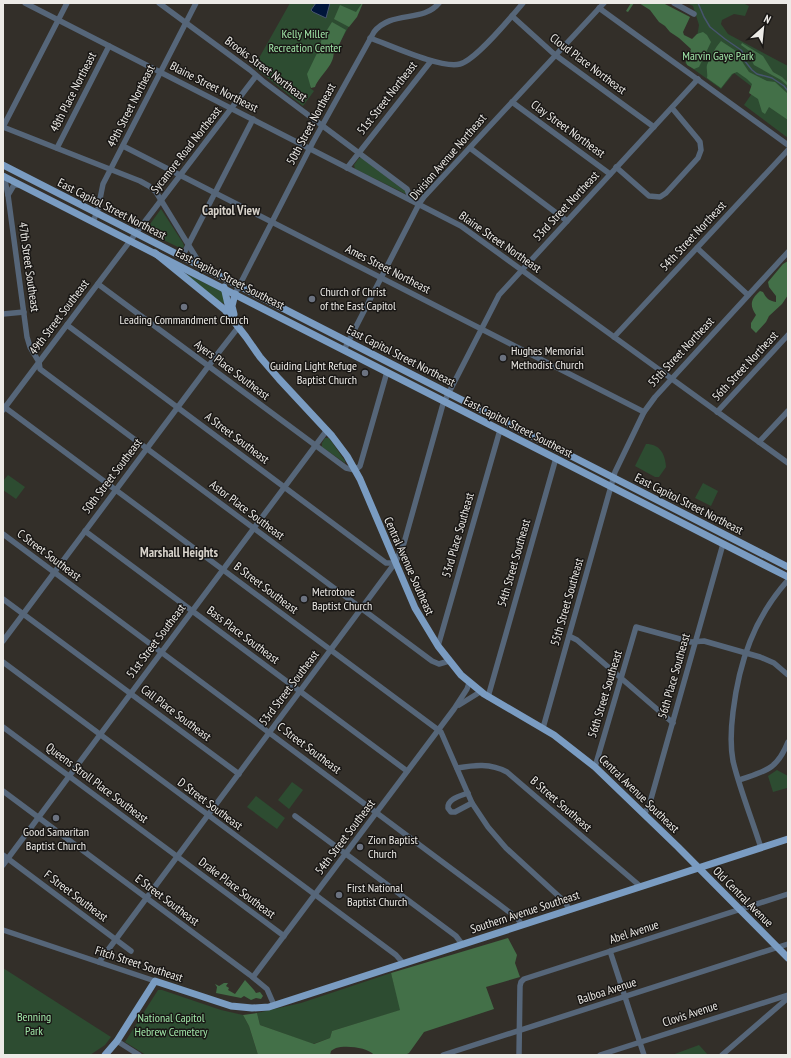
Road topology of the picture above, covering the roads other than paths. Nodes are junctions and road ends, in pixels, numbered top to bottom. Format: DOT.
graph roads {
  1 [pos="25,3"];
  2 [pos="67,3"];
  3 [pos="159,3"];
  4 [pos="196,3"];
  5 [pos="439,3"];
  6 [pos="523,3"];
  7 [pos="604,3"];
  8 [pos="674,3"];
  9 [pos="599,8"];
  10 [pos="694,14"];
  11 [pos="512,16"];
  12 [pos="58,20"];
  13 [pos="186,23"];
  14 [pos="370,38"];
  15 [pos="109,46"];
  16 [pos="555,55"];
  17 [pos="430,60"];
  18 [pos="160,72"];
  19 [pos="256,76"];
  20 [pos="698,79"];
  21 [pos="512,102"];
  22 [pos="231,108"];
  23 [pos="672,108"];
  24 [pos="253,120"];
  25 [pos="322,125"];
  26 [pos="3,127"];
  27 [pos="654,127"];
  28 [pos="788,145"];
  29 [pos="123,146"];
  30 [pos="57,148"];
  31 [pos="310,148"];
  32 [pos="470,148"];
  33 [pos="788,150"];
  34 [pos="359,153"];
  35 [pos="3,165"];
  36 [pos="616,167"];
  37 [pos="347,168"];
  38 [pos="111,170"];
  39 [pos="610,174"];
  40 [pos="180,175"];
  41 [pos="3,176"];
  42 [pos="20,185"];
  43 [pos="215,193"];
  44 [pos="8,195"];
  45 [pos="411,200"];
  46 [pos="161,201"];
  47 [pos="419,204"];
  48 [pos="96,213"];
  49 [pos="567,220"];
  50 [pos="92,222"];
  51 [pos="272,222"];
  52 [pos="133,237"];
  53 [pos="188,244"];
  54 [pos="697,248"];
  55 [pos="788,252"];
  56 [pos="155,254"];
  57 [pos="182,257"];
  58 [pos="202,267"];
  59 [pos="521,270"];
  60 [pos="216,274"];
  61 [pos="381,278"];
  62 [pos="98,284"];
  63 [pos="239,286"];
  64 [pos="224,289"];
  65 [pos="235,294"];
  66 [pos="748,295"];
  67 [pos="24,312"];
  68 [pos="3,314"];
  69 [pos="235,318"];
  70 [pos="67,325"];
  71 [pos="239,326"];
  72 [pos="481,329"];
  73 [pos="788,335"];
  74 [pos="614,337"];
  75 [pos="348,342"];
  76 [pos="344,350"];
  77 [pos="39,362"];
  78 [pos="208,366"];
  79 [pos="387,372"];
  80 [pos="672,379"];
  81 [pos="448,393"];
  82 [pos="444,401"];
  83 [pos="4,408"];
  84 [pos="177,408"];
  85 [pos="788,411"];
  86 [pos="644,412"];
  87 [pos="717,412"];
  88 [pos="327,430"];
  89 [pos="500,430"];
  90 [pos="759,442"];
  91 [pos="316,446"];
  92 [pos="147,448"];
  93 [pos="556,458"];
  94 [pos="788,463"];
  95 [pos="355,470"];
  96 [pos="612,482"];
  97 [pos="285,487"];
  98 [pos="115,490"];
  99 [pos="254,528"];
  100 [pos="85,531"];
  101 [pos="3,534"];
  102 [pos="723,544"];
  103 [pos="395,563"];
  104 [pos="788,567"];
  105 [pos="223,570"];
  106 [pos="54,573"];
  107 [pos="788,579"];
  108 [pos="3,599"];
  109 [pos="361,609"];
  110 [pos="192,611"];
  111 [pos="23,614"];
  112 [pos="569,636"];
  113 [pos="3,641"];
  114 [pos="696,642"];
  115 [pos="438,646"];
  116 [pos="330,650"];
  117 [pos="162,652"];
  118 [pos="746,653"];
  119 [pos="449,660"];
  120 [pos="3,662"];
  121 [pos="788,665"];
  122 [pos="783,670"];
  123 [pos="788,675"];
  124 [pos="621,678"];
  125 [pos="469,683"];
  126 [pos="300,691"];
  127 [pos="480,692"];
  128 [pos="131,694"];
  129 [pos="488,697"];
  130 [pos="454,710"];
  131 [pos="673,723"];
  132 [pos="3,727"];
  133 [pos="543,728"];
  134 [pos="438,730"];
  135 [pos="269,733"];
  136 [pos="100,735"];
  137 [pos="788,742"];
  138 [pos="595,767"];
  139 [pos="457,768"];
  140 [pos="407,771"];
  141 [pos="239,774"];
  142 [pos="69,776"];
  143 [pos="739,780"];
  144 [pos="3,791"];
  145 [pos="468,793"];
  146 [pos="472,803"];
  147 [pos="376,813"];
  148 [pos="644,814"];
  149 [pos="208,815"];
  150 [pos="295,816"];
  151 [pos="39,818"];
  152 [pos="788,839"];
  153 [pos="761,848"];
  154 [pos="346,854"];
  155 [pos="5,857"];
  156 [pos="177,857"];
  157 [pos="3,865"];
  158 [pos="699,868"];
  159 [pos="640,886"];
  160 [pos="788,894"];
  161 [pos="314,896"];
  162 [pos="146,898"];
  163 [pos="569,909"];
  164 [pos="740,909"];
  165 [pos="522,925"];
  166 [pos="3,930"];
  167 [pos="284,936"];
  168 [pos="115,939"];
  169 [pos="462,944"];
  170 [pos="788,944"];
  171 [pos="777,947"];
  172 [pos="131,951"];
  173 [pos="610,952"];
  174 [pos="788,958"];
  175 [pos="99,962"];
  176 [pos="403,963"];
  177 [pos="253,977"];
  178 [pos="155,981"];
  179 [pos="625,996"];
  180 [pos="788,996"];
  181 [pos="272,1006"];
  182 [pos="519,1031"];
  183 [pos="117,1041"];
  184 [pos="640,1042"];
  185 [pos="105,1055"];
  186 [pos="140,1055"];
  187 [pos="443,1055"];
  188 [pos="519,1055"];
  189 [pos="600,1055"];
  190 [pos="644,1055"];
  191 [pos="722,1055"];
  1 -- 12 [label="street, Blaine Street Northeast"];
  2 -- 12 [label="street"];
  3 -- 13 [label="street, Brooks Street Northeast"];
  4 -- 13 [label="street, 49th Street Northeast"];
  5 -- 14 [label="street, 50th Street Northeast"];
  6 -- 11 [label="street, 51st Street Northeast"];
  7 -- 9 [label="street, Division Avenue Northeast"];
  8 -- 10 [label="street"];
  9 -- 16 [label="street, Division Avenue Northeast"];
  9 -- 20 [label="street"];
  11 -- 16 [label="street, Cloud Place Northeast"];
  11 -- 17 [label="street, 51st Street Northeast"];
  12 -- 15 [label="street, Blaine Street Northeast"];
  12 -- 26 [label="street"];
  13 -- 18 [label="street, 49th Street Northeast"];
  13 -- 19 [label="street, Brooks Street Northeast"];
  14 -- 17 [label="street"];
  14 -- 25 [label="street, 50th Street Northeast"];
  15 -- 18 [label="street, Blaine Street Northeast"];
  15 -- 30 [label="street, 48th Place Northeast"];
  16 -- 21 [label="street, Division Avenue Northeast"];
  16 -- 27 [label="street, Cloud Place Northeast"];
  17 -- 34 [label="street, 51st Street Northeast"];
  18 -- 22 [label="street, Blaine Street Northeast"];
  18 -- 29 [label="street, 49th Street Northeast"];
  19 -- 22 [label="street, Sycamore Road Northeast"];
  19 -- 25 [label="street, Brooks Street Northeast"];
  20 -- 23 [label="street, 53rd Street Northeast"];
  20 -- 28 [label="street"];
  21 -- 32 [label="street, Division Avenue Northeast"];
  21 -- 39 [label="street, Clay Street Northeast"];
  22 -- 24 [label="street, Blaine Street Northeast"];
  22 -- 40 [label="street, Sycamore Road Northeast"];
  23 -- 27 [label="street, 53rd Street Northeast"];
  23 -- 36 [label="street"];
  24 -- 31 [label="street, Blaine Street Northeast"];
  24 -- 43 [label="street"];
  25 -- 31 [label="street, 50th Street Northeast"];
  25 -- 34 [label="street, Brooks Street Northeast"];
  26 -- 30 [label="street"];
  27 -- 36 [label="street, 53rd Street Northeast"];
  29 -- 38 [label="street, 49th Street Northeast"];
  29 -- 40 [label="street, Ames Street Northeast"];
  30 -- 38 [label="street"];
  31 -- 37 [label="street, Blaine Street Northeast"];
  31 -- 51 [label="street, 50th Street Northeast"];
  32 -- 47 [label="street, Division Avenue Northeast"];
  32 -- 49 [label="street"];
  33 -- 54 [label="street, 54th Street Northeast"];
  34 -- 37 [label="street, 51st Street Northeast"];
  34 -- 45 [label="street, Brooks Street Northeast"];
  35 -- 48 [label="main road, East Capitol Street Northeast"];
  36 -- 39 [label="street, 53rd Street Northeast"];
  37 -- 45 [label="street, Blaine Street Northeast"];
  38 -- 46 [label="street"];
  38 -- 48 [label="street, 49th Street Northeast"];
  39 -- 49 [label="street, 53rd Street Northeast"];
  40 -- 43 [label="street, Ames Street Northeast"];
  40 -- 46 [label="street, Sycamore Road Northeast"];
  41 -- 42 [label="main road, East Capitol Street Southeast"];
  41 -- 44 [label="street, 47th Street Southeast"];
  42 -- 44 [label="street"];
  42 -- 50 [label="main road, East Capitol Street Southeast"];
  43 -- 51 [label="street, Ames Street Northeast"];
  43 -- 53 [label="street"];
  44 -- 67 [label="street, 47th Street Southeast"];
  45 -- 47 [label="street, Blaine Street Northeast"];
  46 -- 52 [label="street, Sycamore Road Northeast"];
  46 -- 53 [label="street"];
  47 -- 59 [label="street, Blaine Street Northeast"];
  47 -- 61 [label="street, Division Avenue Northeast"];
  48 -- 50 [label="street, 49th Street Northeast"];
  48 -- 52 [label="main road, East Capitol Street Northeast"];
  49 -- 59 [label="street, 53rd Street Northeast"];
  50 -- 52 [label="main road, East Capitol Street Southeast"];
  51 -- 61 [label="street, Ames Street Northeast"];
  51 -- 63 [label="street, 50th Street Northeast"];
  52 -- 56 [label="main road, East Capitol Street Southeast"];
  52 -- 57 [label="main road, East Capitol Street Northeast"];
  52 -- 62 [label="street, 49th Street Southeast"];
  53 -- 57 [label="street"];
  53 -- 58 [label="street"];
  54 -- 66 [label="street"];
  54 -- 74 [label="street, 54th Street Northeast"];
  55 -- 66 [label="street, 55th Street Northeast"];
  56 -- 64 [label="main road, East Capitol Street Southeast"];
  56 -- 71 [label="main road, Central Avenue Southeast"];
  57 -- 58 [label="main road, East Capitol Street Northeast"];
  58 -- 60 [label="main road, East Capitol Street Northeast"];
  59 -- 72 [label="street, 53rd Street Northeast"];
  59 -- 74 [label="street, Blaine Street Northeast"];
  60 -- 63 [label="main road, East Capitol Street Northeast"];
  60 -- 64 [label="main road"];
  61 -- 72 [label="street, Ames Street Northeast"];
  61 -- 75 [label="street, Division Avenue Northeast"];
  62 -- 70 [label="street, 49th Street Southeast"];
  62 -- 78 [label="street, Ayers Place Southeast"];
  63 -- 65 [label="street, 50th Street Northeast"];
  63 -- 75 [label="main road, East Capitol Street Northeast"];
  64 -- 65 [label="main road, East Capitol Street Southeast"];
  64 -- 69 [label="main road"];
  65 -- 69 [label="main road"];
  65 -- 76 [label="main road, East Capitol Street Southeast"];
  66 -- 80 [label="street, 55th Street Northeast"];
  67 -- 68 [label="street"];
  67 -- 77 [label="street, 47th Street Southeast"];
  69 -- 71 [label="main road"];
  70 -- 77 [label="street, 49th Street Southeast"];
  70 -- 84 [label="street, A Street Southeast"];
  71 -- 78 [label="street, 50th Street Southeast"];
  71 -- 88 [label="main road, Central Avenue Southeast"];
  72 -- 81 [label="street, 53rd Street Northeast"];
  72 -- 86 [label="street, Ames Street Northeast"];
  73 -- 87 [label="street, 56th Street Northeast"];
  74 -- 80 [label="street, Blaine Street Northeast"];
  75 -- 76 [label="street, Division Avenue Northeast"];
  75 -- 81 [label="main road, East Capitol Street Northeast"];
  76 -- 79 [label="main road, East Capitol Street Southeast"];
  77 -- 83 [label="street, 49th Street Southeast"];
  77 -- 92 [label="street, Astor Place Southeast"];
  78 -- 84 [label="street, 50th Street Southeast"];
  78 -- 91 [label="street, Ayers Place Southeast"];
  79 -- 82 [label="main road, East Capitol Street Southeast"];
  79 -- 95 [label="street"];
  80 -- 86 [label="street, 55th Street Northeast"];
  80 -- 87 [label="street, Blaine Street Northeast"];
  81 -- 82 [label="street, 53rd Street Northeast"];
  81 -- 96 [label="main road, East Capitol Street Northeast"];
  82 -- 89 [label="main road, East Capitol Street Southeast"];
  82 -- 103 [label="street, 53rd Street Southeast"];
  83 -- 98 [label="street, B Street Southeast"];
  84 -- 92 [label="street, 50th Street Southeast"];
  84 -- 97 [label="street, A Street Southeast"];
  85 -- 90 [label="street"];
  86 -- 96 [label="street, 55th Street Northeast"];
  87 -- 90 [label="street, Blaine Street Northeast"];
  88 -- 91 [label="street, 51st Street Southeast"];
  88 -- 95 [label="main road, Central Avenue Southeast"];
  89 -- 93 [label="main road, East Capitol Street Southeast"];
  89 -- 115 [label="street, 53rd Place Southeast"];
  90 -- 94 [label="street, Blaine Street Northeast"];
  91 -- 95 [label="street, Ayers Place Southeast"];
  91 -- 97 [label="street, 51st Street Southeast"];
  92 -- 98 [label="street, 50th Street Southeast"];
  92 -- 99 [label="street, Astor Place Southeast"];
  93 -- 96 [label="main road, East Capitol Street Southeast"];
  93 -- 129 [label="street, 54th Street Southeast"];
  95 -- 103 [label="main road, Central Avenue Southeast"];
  96 -- 102 [label="main road, East Capitol Street Southeast"];
  96 -- 104 [label="main road, East Capitol Street Northeast"];
  96 -- 112 [label="street, 55th Street Southeast"];
  97 -- 99 [label="street, 51st Street Southeast"];
  97 -- 103 [label="street, A Street Southeast"];
  98 -- 100 [label="street, 50th Street Southeast"];
  98 -- 105 [label="street, B Street Southeast"];
  99 -- 105 [label="street, 51st Street Southeast"];
  99 -- 109 [label="street, Astor Place Southeast"];
  100 -- 106 [label="street, 50th Street Southeast"];
  100 -- 110 [label="street, Bass Place Southeast"];
  101 -- 106 [label="street, C Street Southeast"];
  102 -- 107 [label="main road, East Capitol Street Southeast"];
  102 -- 114 [label="street, 56th Place Southeast"];
  103 -- 109 [label="street, 53rd Street Southeast"];
  103 -- 115 [label="main road, Central Avenue Southeast"];
  105 -- 110 [label="street, 51st Street Southeast"];
  105 -- 116 [label="street, B Street Southeast"];
  106 -- 111 [label="street, 50th Street Southeast"];
  106 -- 117 [label="street, C Street Southeast"];
  107 -- 118 [label="street"];
  108 -- 111 [label="street, Call Place Southeast"];
  109 -- 116 [label="street, 53rd Street Southeast"];
  109 -- 119 [label="street, Astor Place Southeast"];
  110 -- 117 [label="street, 51st Street Southeast"];
  110 -- 126 [label="street, Bass Place Southeast"];
  111 -- 113 [label="street, 50th Street Southeast"];
  111 -- 128 [label="street, Call Place Southeast"];
  112 -- 124 [label="street"];
  112 -- 133 [label="street, 55th Street Southeast"];
  114 -- 118 [label="street"];
  114 -- 124 [label="street, 56th Street Southeast"];
  114 -- 131 [label="street, 56th Place Southeast"];
  115 -- 119 [label="main road, Central Avenue Southeast"];
  116 -- 126 [label="street, 53rd Street Southeast"];
  116 -- 134 [label="street, B Street Southeast"];
  117 -- 128 [label="street, 51st Street Southeast"];
  117 -- 135 [label="street, C Street Southeast"];
  118 -- 122 [label="street"];
  118 -- 143 [label="street"];
  119 -- 125 [label="main road, Central Avenue Southeast"];
  120 -- 136 [label="street, D Street Southeast"];
  121 -- 122 [label="street"];
  122 -- 123 [label="street"];
  124 -- 131 [label="street"];
  124 -- 138 [label="street, 56th Street Southeast"];
  125 -- 127 [label="main road, Central Avenue Southeast"];
  125 -- 130 [label="street, 54th Street Southeast"];
  126 -- 135 [label="street, 53rd Street Southeast"];
  126 -- 140 [label="street, Bass Place Southeast"];
  127 -- 129 [label="main road, Central Avenue Southeast"];
  127 -- 130 [label="street, 54th Street Southeast"];
  128 -- 136 [label="street, 51st Street Southeast"];
  128 -- 141 [label="street, Call Place Southeast"];
  129 -- 133 [label="main road, Central Avenue Southeast"];
  130 -- 134 [label="street, 54th Street Southeast"];
  131 -- 148 [label="street, 56th Place Southeast"];
  132 -- 142 [label="street, Queens Stroll Place Southeast"];
  133 -- 138 [label="main road, Central Avenue Southeast"];
  134 -- 139 [label="street"];
  134 -- 140 [label="street, 54th Street Southeast"];
  135 -- 141 [label="street, 53rd Street Southeast"];
  135 -- 147 [label="street, C Street Southeast"];
  136 -- 142 [label="street, 51st Street Southeast"];
  136 -- 149 [label="street, D Street Southeast"];
  137 -- 143 [label="street"];
  138 -- 148 [label="main road, Central Avenue Southeast"];
  139 -- 145 [label="street"];
  139 -- 159 [label="street, B Street Southeast"];
  140 -- 147 [label="street, 54th Street Southeast"];
  141 -- 149 [label="street, 53rd Street Southeast"];
  142 -- 151 [label="street, 51st Street Southeast"];
  142 -- 156 [label="street, Queens Stroll Place Southeast"];
  143 -- 153 [label="street"];
  144 -- 151 [label="street, E Street Southeast"];
  145 -- 146 [label="street"];
  145 -- 146 [label="street"];
  146 -- 163 [label="street"];
  147 -- 154 [label="street, 54th Street Southeast"];
  147 -- 165 [label="street, C Street Southeast"];
  148 -- 158 [label="main road, Central Avenue Southeast"];
  149 -- 156 [label="street, 53rd Street Southeast"];
  149 -- 161 [label="street, D Street Southeast"];
  150 -- 154 [label="street"];
  151 -- 155 [label="street, 51st Street Southeast"];
  151 -- 162 [label="street, E Street Southeast"];
  152 -- 153 [label="main road, Southern Avenue Southeast"];
  153 -- 158 [label="main road, Southern Avenue Southeast"];
  154 -- 161 [label="street, 54th Street Southeast"];
  154 -- 169 [label="street"];
  155 -- 157 [label="street, 51st Street Southeast"];
  155 -- 168 [label="street, F Street Southeast"];
  156 -- 162 [label="street, 53rd Street Southeast"];
  156 -- 167 [label="street, Drake Place Southeast"];
  158 -- 159 [label="main road, Southern Avenue Southeast"];
  158 -- 164 [label="main road, Old Central Avenue"];
  159 -- 163 [label="main road, Southern Avenue Southeast"];
  160 -- 164 [label="street, Abel Avenue"];
  161 -- 167 [label="street, 54th Street Southeast"];
  161 -- 176 [label="street, D Street Southeast"];
  162 -- 168 [label="street, 53rd Street Southeast"];
  162 -- 177 [label="street, E Street Southeast"];
  163 -- 165 [label="main road, Southern Avenue Southeast"];
  164 -- 171 [label="main road, Old Central Avenue"];
  164 -- 173 [label="street, Abel Avenue"];
  165 -- 169 [label="main road, Southern Avenue Southeast"];
  166 -- 175 [label="street, Fitch Street Southeast"];
  167 -- 177 [label="street, 54th Street Southeast"];
  168 -- 172 [label="street, F Street Southeast"];
  168 -- 175 [label="street, 53rd Street Southeast"];
  169 -- 176 [label="main road, Southern Avenue Southeast"];
  170 -- 171 [label="street, Balboa Avenue"];
  171 -- 174 [label="main road, Old Central Avenue"];
  171 -- 179 [label="street, Balboa Avenue"];
  173 -- 179 [label="street"];
  173 -- 182 [label="street, Abel Avenue"];
  175 -- 178 [label="street, Fitch Street Southeast"];
  176 -- 181 [label="main road, Southern Avenue Southeast"];
  177 -- 181 [label="street, E Street Southeast"];
  178 -- 181 [label="main road, Fitch Street Southeast"];
  178 -- 183 [label="main road"];
  179 -- 182 [label="street, Balboa Avenue"];
  179 -- 184 [label="street"];
  180 -- 184 [label="street, Clovis Avenue"];
  180 -- 191 [label="street"];
  182 -- 187 [label="street, Balboa Avenue"];
  182 -- 188 [label="street"];
  183 -- 185 [label="main road"];
  183 -- 186 [label="street"];
  184 -- 189 [label="street, Clovis Avenue"];
  184 -- 190 [label="street"];
}
